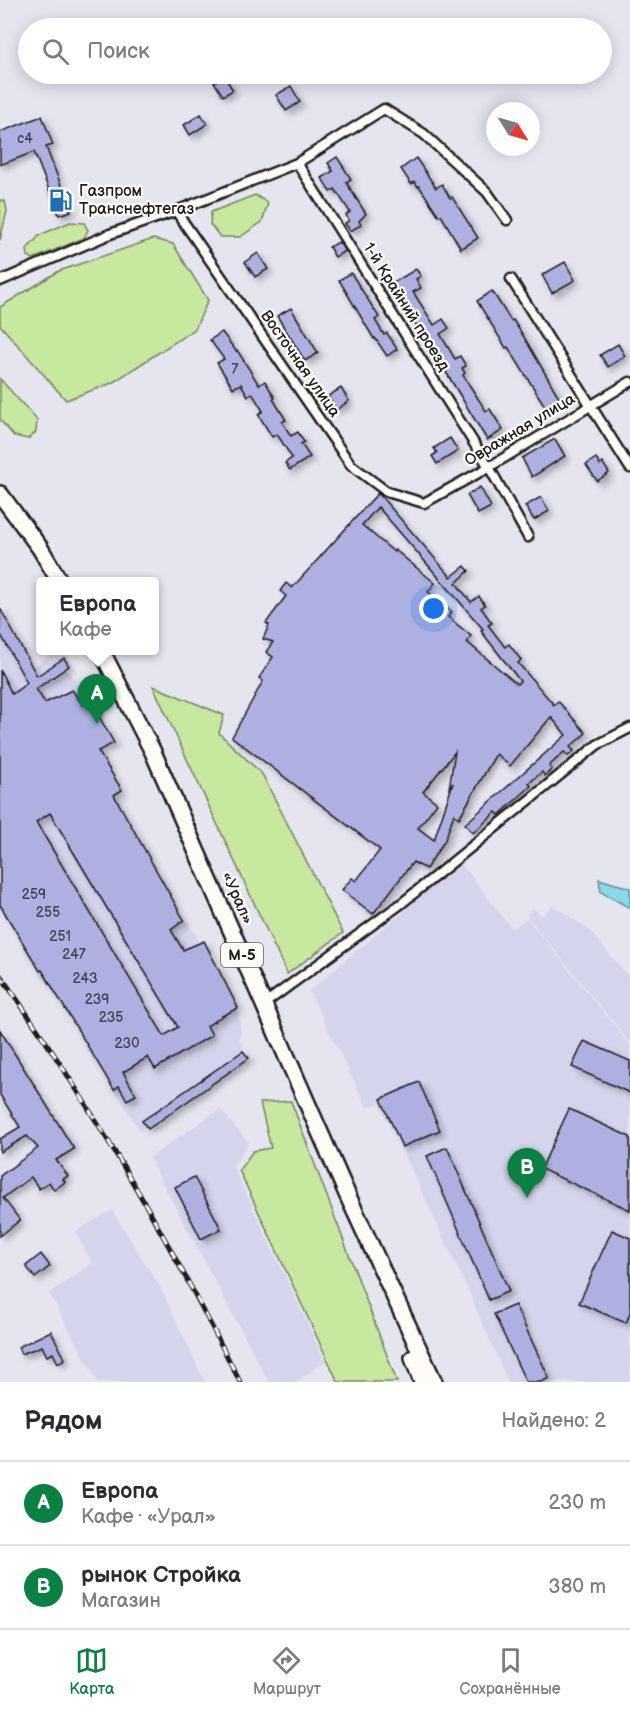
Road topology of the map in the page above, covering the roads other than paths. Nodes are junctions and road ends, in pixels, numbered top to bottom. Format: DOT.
graph roads {
  1 [pos="297,163"];
  2 [pos="176,211"];
  3 [pos="507,220"];
  4 [pos="512,279"];
  5 [pos="0,281"];
  6 [pos="630,382"];
  7 [pos="591,405"];
  8 [pos="489,467"];
  9 [pos="630,468"];
  10 [pos="0,494"];
  11 [pos="424,503"];
  12 [pos="528,537"];
  13 [pos="57,577"];
  14 [pos="103,655"];
  15 [pos="630,728"];
  16 [pos="264,1004"];
  17 [pos="379,1262"];
  18 [pos="422,1382"];
  19 [pos="434,1382"];
  1 -- 2 [label="street"];
  1 -- 3 [label="street"];
  1 -- 8 [label="street, 1-й Крайний проезд"];
  2 -- 5 [label="street"];
  2 -- 11 [label="street, Восточная улица"];
  4 -- 7 [label="street"];
  6 -- 7 [label="street, Овражная улица"];
  7 -- 8 [label="street, Овражная улица"];
  7 -- 9 [label="street"];
  8 -- 11 [label="street, Овражная улица"];
  8 -- 12 [label="street, 1-й Крайний проезд"];
  10 -- 13 [label="highway"];
  14 -- 16 [label="highway, «Урал» / М-5"];
  15 -- 16 [label="street"];
  16 -- 17 [label="highway, «Урал» / М-5"];
  17 -- 18 [label="highway, «Урал» / М-5"];
  17 -- 19 [label="highway, «Урал» / М-5"];
}
